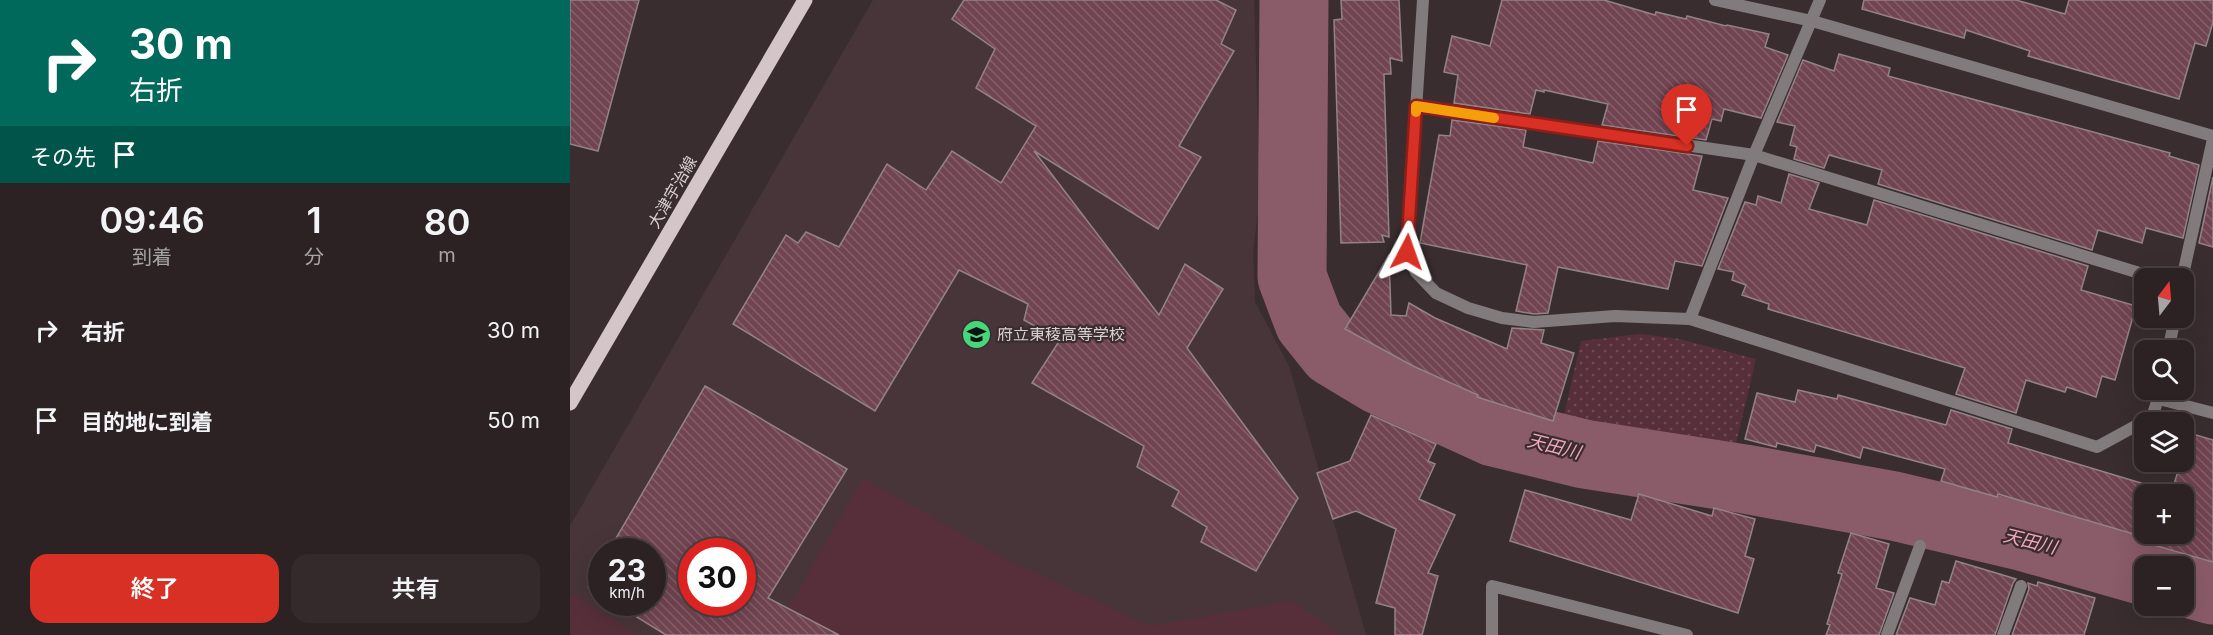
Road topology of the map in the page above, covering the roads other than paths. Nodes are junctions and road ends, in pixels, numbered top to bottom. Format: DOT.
graph roads {
  1 [pos="805,0"];
  2 [pos="1423,0"];
  3 [pos="1715,0"];
  4 [pos="1820,0"];
  5 [pos="1812,21"];
  6 [pos="1416,106"];
  7 [pos="2213,138"];
  8 [pos="1754,156"];
  9 [pos="2184,268"];
  10 [pos="2134,271"];
  11 [pos="1690,319"];
  12 [pos="2158,400"];
  13 [pos="2177,400"];
  14 [pos="570,403"];
  15 [pos="2213,413"];
  16 [pos="1920,546"];
  17 [pos="2021,585"];
  18 [pos="1492,635"];
  19 [pos="1687,635"];
  20 [pos="1887,635"];
  21 [pos="2003,635"];
  1 -- 14 [label="main road, 大津宇治線"];
  2 -- 6 [label="street"];
  3 -- 5 [label="street"];
  4 -- 5 [label="street"];
  5 -- 7 [label="street"];
  5 -- 8 [label="street"];
  6 -- 8 [label="street"];
  6 -- 11 [label="street"];
  7 -- 9 [label="street"];
  8 -- 10 [label="street"];
  8 -- 11 [label="street"];
  11 -- 12 [label="street"];
  13 -- 15 [label="street"];
  16 -- 20 [label="street"];
  17 -- 21 [label="street"];
  18 -- 19 [label="street"];
}
